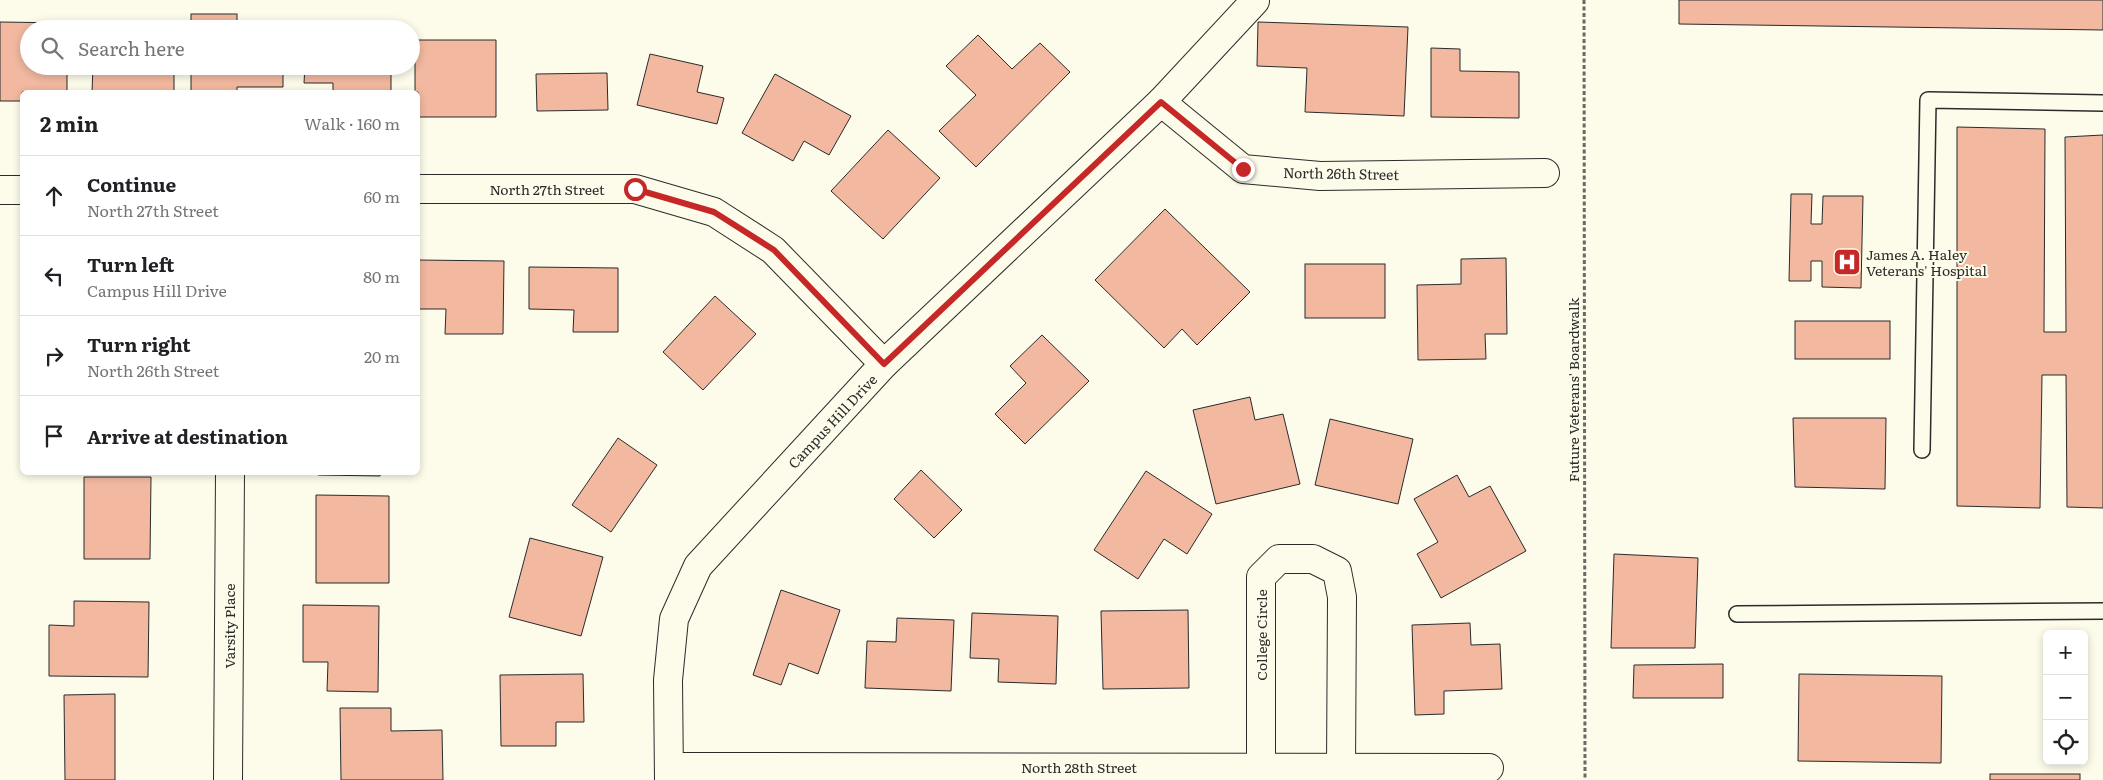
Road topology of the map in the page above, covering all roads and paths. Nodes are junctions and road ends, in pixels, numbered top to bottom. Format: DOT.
graph roads {
  1 [pos="1584,0"];
  2 [pos="1255,1"];
  3 [pos="1161,102"];
  4 [pos="2103,103"];
  5 [pos="1545,173"];
  6 [pos="0,190"];
  7 [pos="20,190"];
  8 [pos="420,190"];
  9 [pos="884,364"];
  10 [pos="1922,450"];
  11 [pos="230,475"];
  12 [pos="2103,611"];
  13 [pos="1737,614"];
  14 [pos="1261,767"];
  15 [pos="1489,768"];
  16 [pos="1340,769"];
  17 [pos="669,773"];
  18 [pos="228,780"];
  19 [pos="1585,780"];
  1 -- 19 [label="path, Future Veterans' Boardwalk"];
  2 -- 3 [label="street, Campus Hill Drive"];
  3 -- 5 [label="street, North 26th Street"];
  3 -- 9 [label="street, Campus Hill Drive"];
  4 -- 10 [label="lane"];
  6 -- 7 [label="street"];
  8 -- 9 [label="street, North 27th Street"];
  9 -- 17 [label="street, Campus Hill Drive"];
  11 -- 18 [label="street, Varsity Place"];
  12 -- 13 [label="lane"];
  14 -- 16 [label="street, North 28th Street"];
  14 -- 16 [label="street, College Circle"];
  14 -- 17 [label="street, North 28th Street"];
  15 -- 16 [label="street, North 28th Street"];
}
